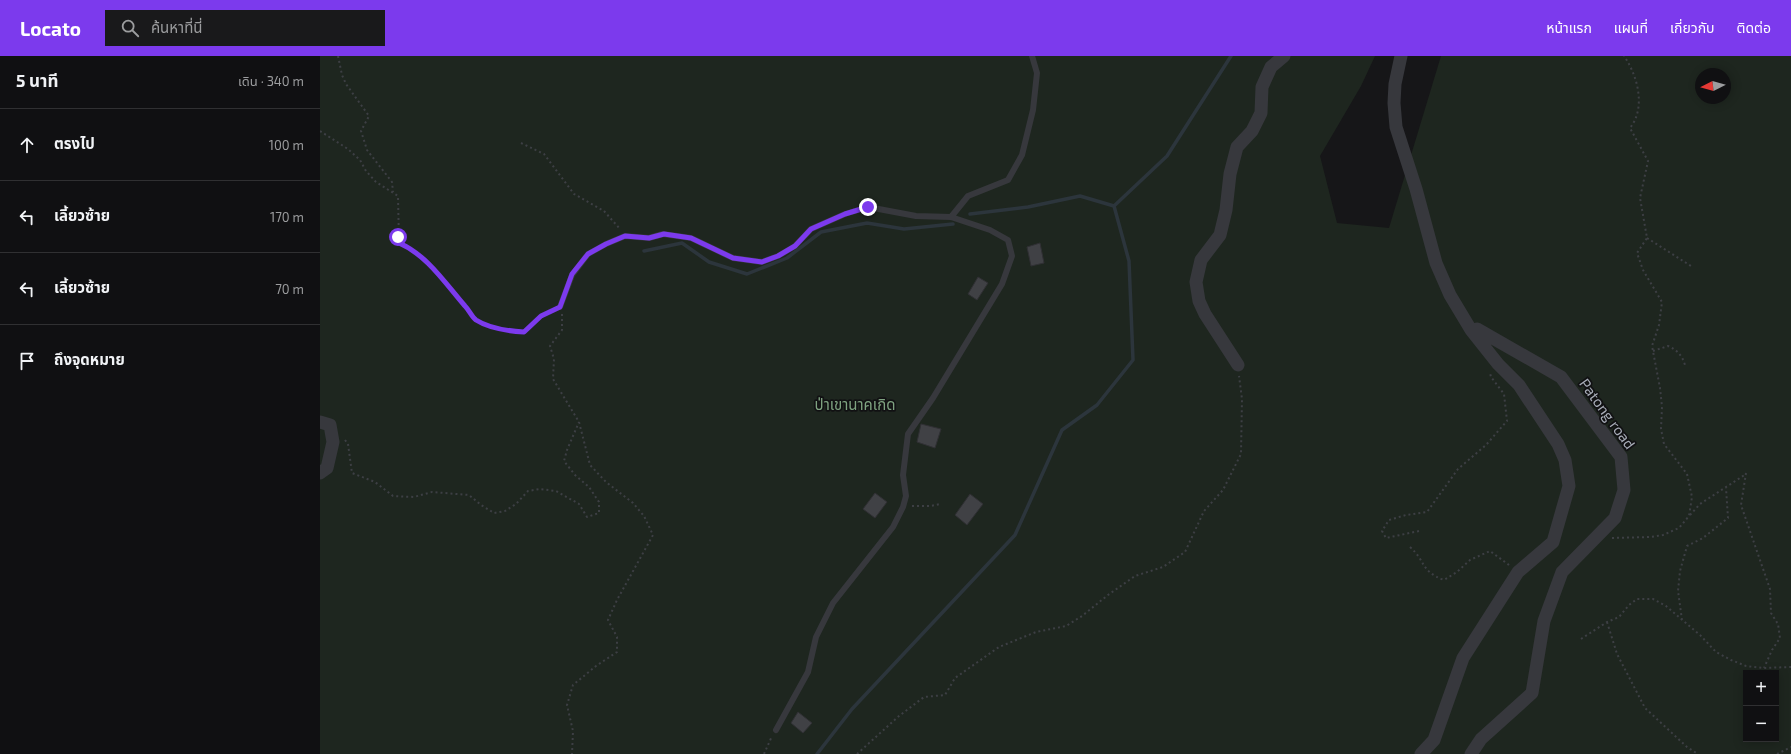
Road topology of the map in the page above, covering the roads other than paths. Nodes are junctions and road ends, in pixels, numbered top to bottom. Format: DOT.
graph roads {
  1 [pos="1032,56"];
  2 [pos="1284,56"];
  3 [pos="1401,56"];
  4 [pos="951,216"];
  5 [pos="560,307"];
  6 [pos="1477,328"];
  7 [pos="1238,365"];
  8 [pos="320,422"];
  9 [pos="320,473"];
  10 [pos="776,730"];
  11 [pos="1421,754"];
  12 [pos="1471,754"];
  1 -- 4 [label="lane"];
  2 -- 7 [label="street"];
  3 -- 11 [label="street"];
  4 -- 5 [label="lane"];
  4 -- 10 [label="lane"];
  6 -- 12 [label="street, Patong road"];
  8 -- 9 [label="street"];
}
